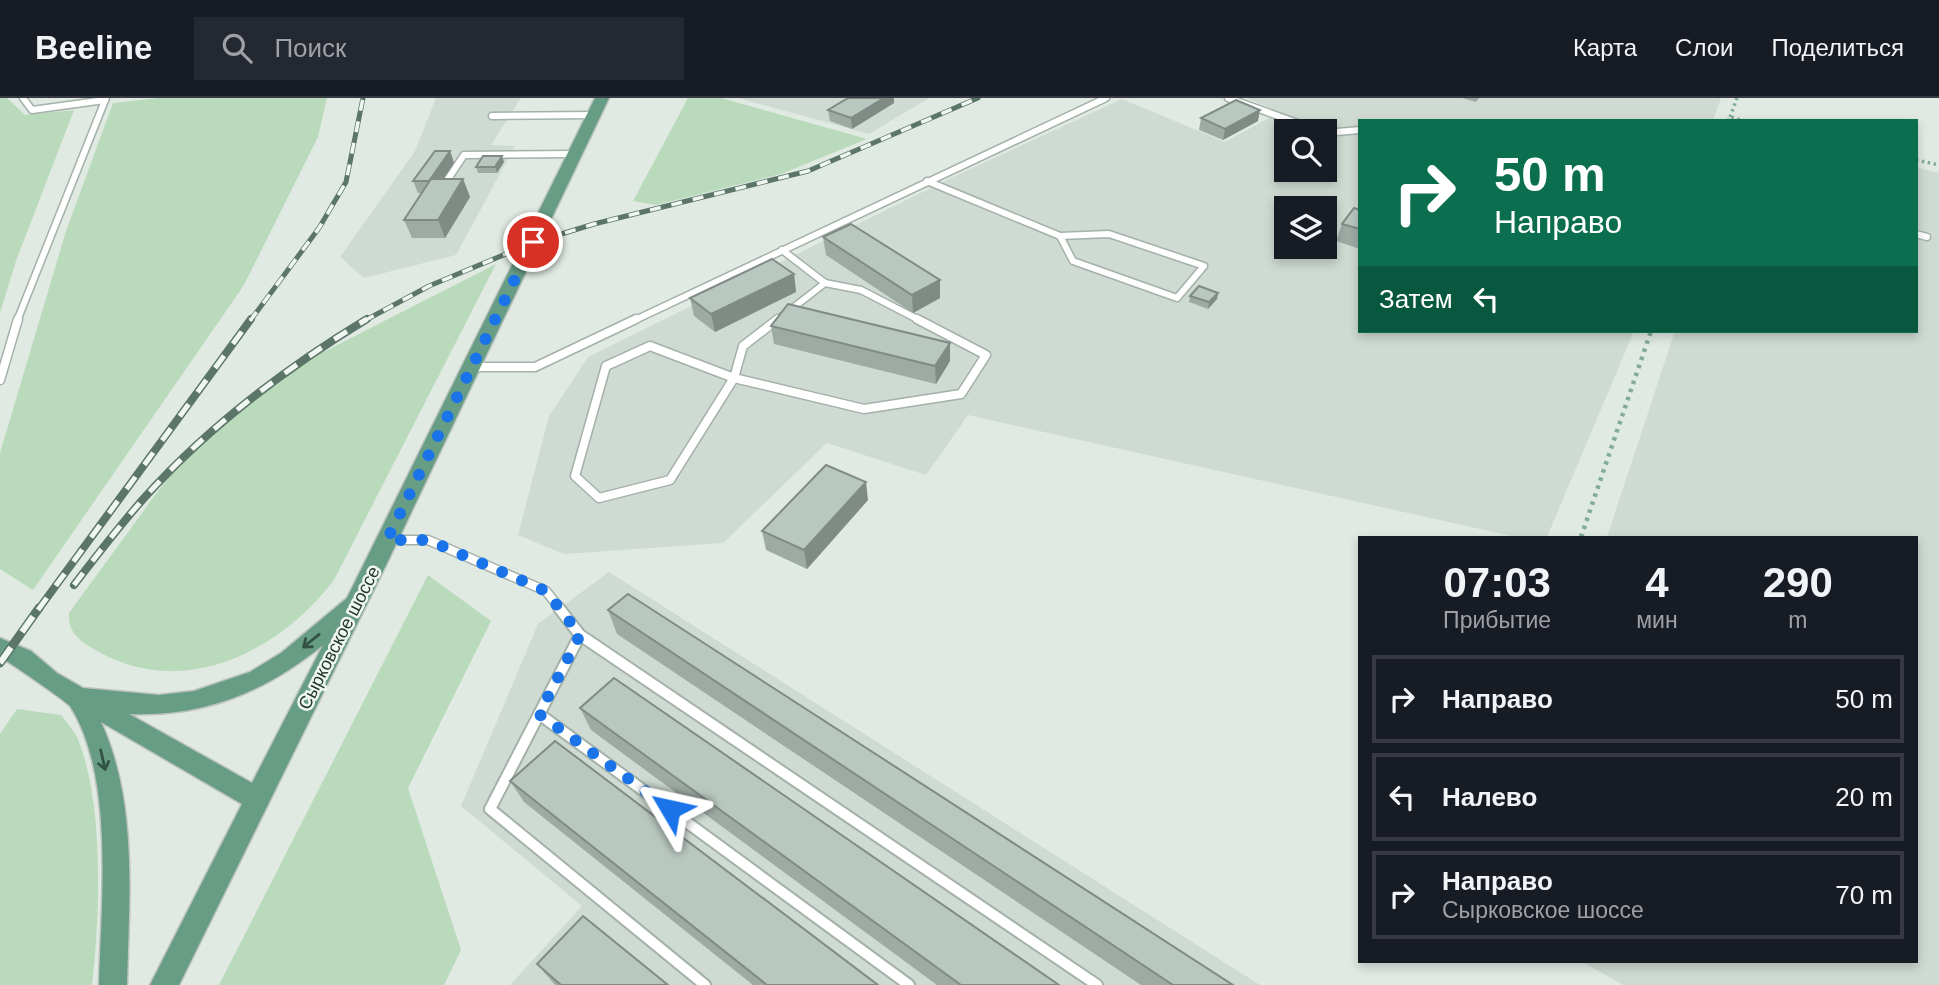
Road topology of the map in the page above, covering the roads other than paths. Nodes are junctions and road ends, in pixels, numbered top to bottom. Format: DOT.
graph roads {
  1 [pos="23,98"];
  2 [pos="602,98"];
  3 [pos="1106,98"];
  4 [pos="1228,98"];
  5 [pos="105,99"];
  6 [pos="593,115"];
  7 [pos="492,116"];
  8 [pos="1286,119"];
  9 [pos="1358,131"];
  10 [pos="1337,132"];
  11 [pos="574,154"];
  12 [pos="927,181"];
  13 [pos="437,195"];
  14 [pos="1918,235"];
  15 [pos="1060,236"];
  16 [pos="1927,237"];
  17 [pos="782,250"];
  18 [pos="825,283"];
  19 [pos="472,367"];
  20 [pos="734,378"];
  21 [pos="0,380"];
  22 [pos="387,540"];
  23 [pos="361,594"];
  24 [pos="580,635"];
  25 [pos="0,647"];
  26 [pos="78,697"];
  27 [pos="539,714"];
  28 [pos="258,800"];
  29 [pos="113,985"];
  30 [pos="164,985"];
  31 [pos="705,985"];
  32 [pos="909,985"];
  33 [pos="1097,985"];
  1 -- 5 [label="lane"];
  2 -- 6 [label="main road, Сырковское шоссе"];
  3 -- 12 [label="lane"];
  4 -- 8 [label="lane"];
  5 -- 21 [label="lane"];
  6 -- 7 [label="lane"];
  6 -- 11 [label="main road, Сырковское шоссе"];
  9 -- 10 [label="lane"];
  11 -- 13 [label="lane"];
  11 -- 19 [label="main road, Сырковское шоссе"];
  12 -- 15 [label="lane"];
  12 -- 17 [label="lane"];
  14 -- 16 [label="lane"];
  15 -- 15 [label="lane"];
  17 -- 18 [label="lane"];
  17 -- 19 [label="lane"];
  18 -- 20 [label="lane"];
  18 -- 20 [label="lane"];
  19 -- 22 [label="main road, Сырковское шоссе"];
  20 -- 20 [label="lane"];
  22 -- 23 [label="main road, Сырковское шоссе"];
  22 -- 24 [label="lane"];
  23 -- 26 [label="main road, one-way"];
  23 -- 28 [label="main road, Сырковское шоссе"];
  24 -- 27 [label="lane"];
  24 -- 33 [label="lane"];
  25 -- 26 [label="main road"];
  26 -- 28 [label="main road"];
  26 -- 29 [label="main road, one-way"];
  27 -- 31 [label="lane"];
  27 -- 32 [label="lane"];
  28 -- 30 [label="main road, Сырковское шоссе"];
}
